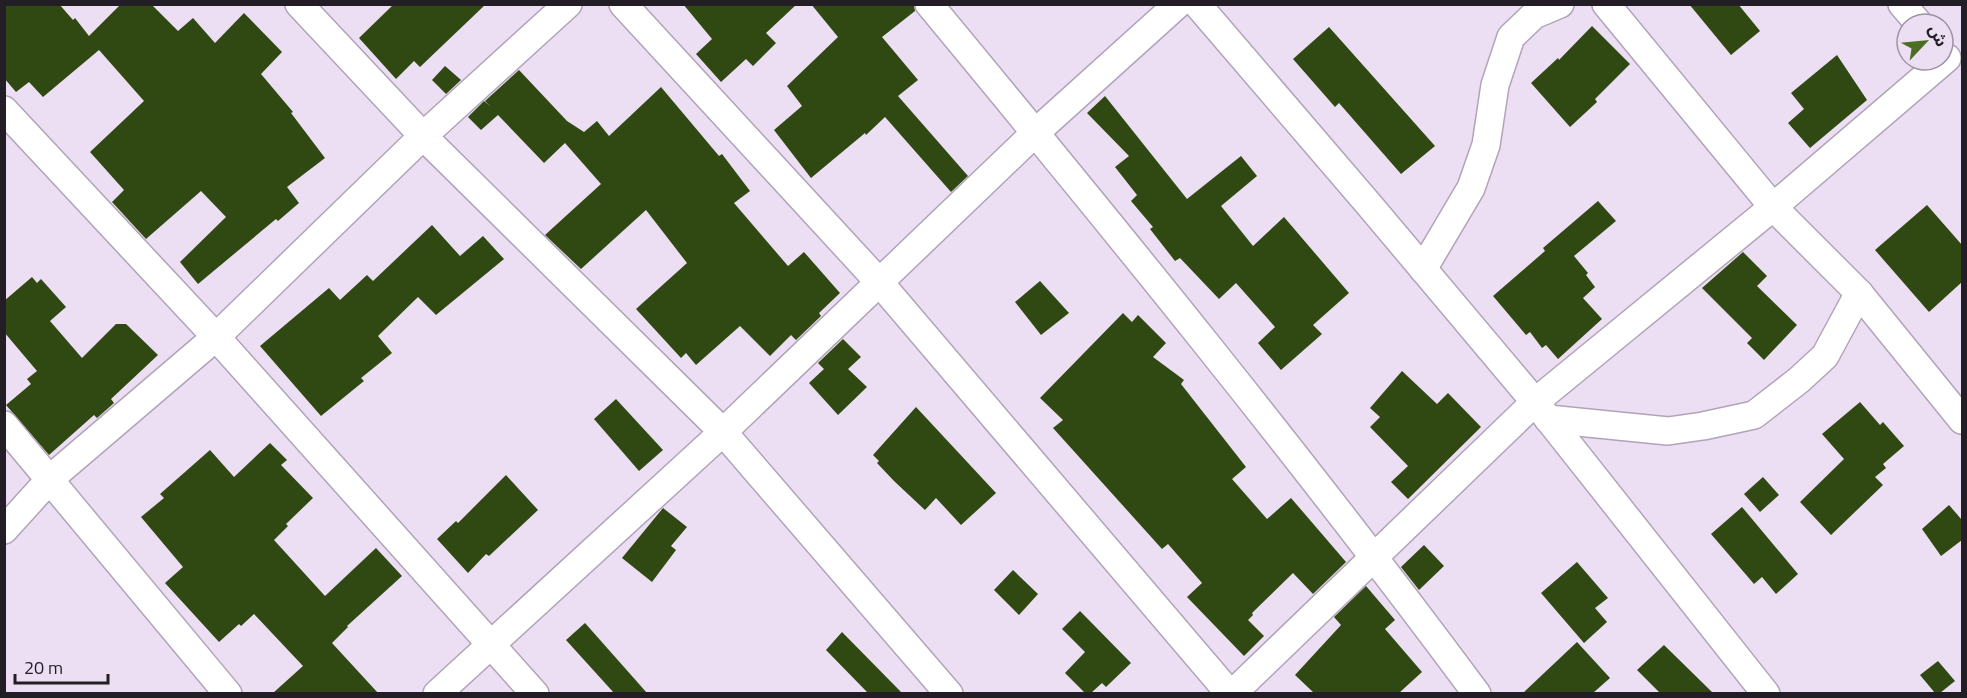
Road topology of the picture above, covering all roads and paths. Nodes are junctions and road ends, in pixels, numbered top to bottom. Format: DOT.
graph roads {
  1 [pos="300,4"];
  2 [pos="568,4"];
  3 [pos="623,4"];
  4 [pos="929,4"];
  5 [pos="1178,4"];
  6 [pos="1197,4"];
  7 [pos="1560,4"];
  8 [pos="1606,4"];
  9 [pos="1939,72"];
  10 [pos="4,110"];
  11 [pos="1035,133"];
  12 [pos="423,136"];
  13 [pos="1773,207"];
  14 [pos="1423,268"];
  15 [pos="880,283"];
  16 [pos="1859,293"];
  17 [pos="216,337"];
  18 [pos="1541,411"];
  19 [pos="1962,420"];
  20 [pos="4,424"];
  21 [pos="723,432"];
  22 [pos="51,478"];
  23 [pos="4,530"];
  24 [pos="1374,556"];
  25 [pos="491,645"];
  26 [pos="228,693"];
  27 [pos="437,693"];
  28 [pos="535,693"];
  29 [pos="949,693"];
  30 [pos="1231,693"];
  31 [pos="1477,693"];
  32 [pos="1766,693"];
  1 -- 12 [label="street"];
  2 -- 12 [label="street"];
  3 -- 15 [label="street"];
  4 -- 11 [label="street"];
  5 -- 11 [label="street"];
  6 -- 14 [label="street"];
  7 -- 14 [label="street"];
  8 -- 13 [label="street"];
  9 -- 13 [label="street"];
  10 -- 17 [label="street"];
  11 -- 15 [label="street"];
  11 -- 24 [label="street"];
  12 -- 17 [label="street"];
  12 -- 21 [label="street"];
  13 -- 16 [label="street"];
  13 -- 18 [label="street"];
  14 -- 18 [label="street"];
  15 -- 21 [label="street"];
  15 -- 30 [label="street"];
  16 -- 18 [label="street"];
  16 -- 19 [label="street"];
  17 -- 22 [label="street"];
  17 -- 25 [label="street"];
  18 -- 24 [label="street"];
  18 -- 32 [label="street"];
  20 -- 22 [label="street"];
  21 -- 25 [label="street"];
  21 -- 29 [label="street"];
  22 -- 23 [label="street"];
  22 -- 26 [label="street"];
  24 -- 30 [label="street"];
  24 -- 31 [label="street"];
  25 -- 27 [label="street"];
  25 -- 28 [label="street"];
}
